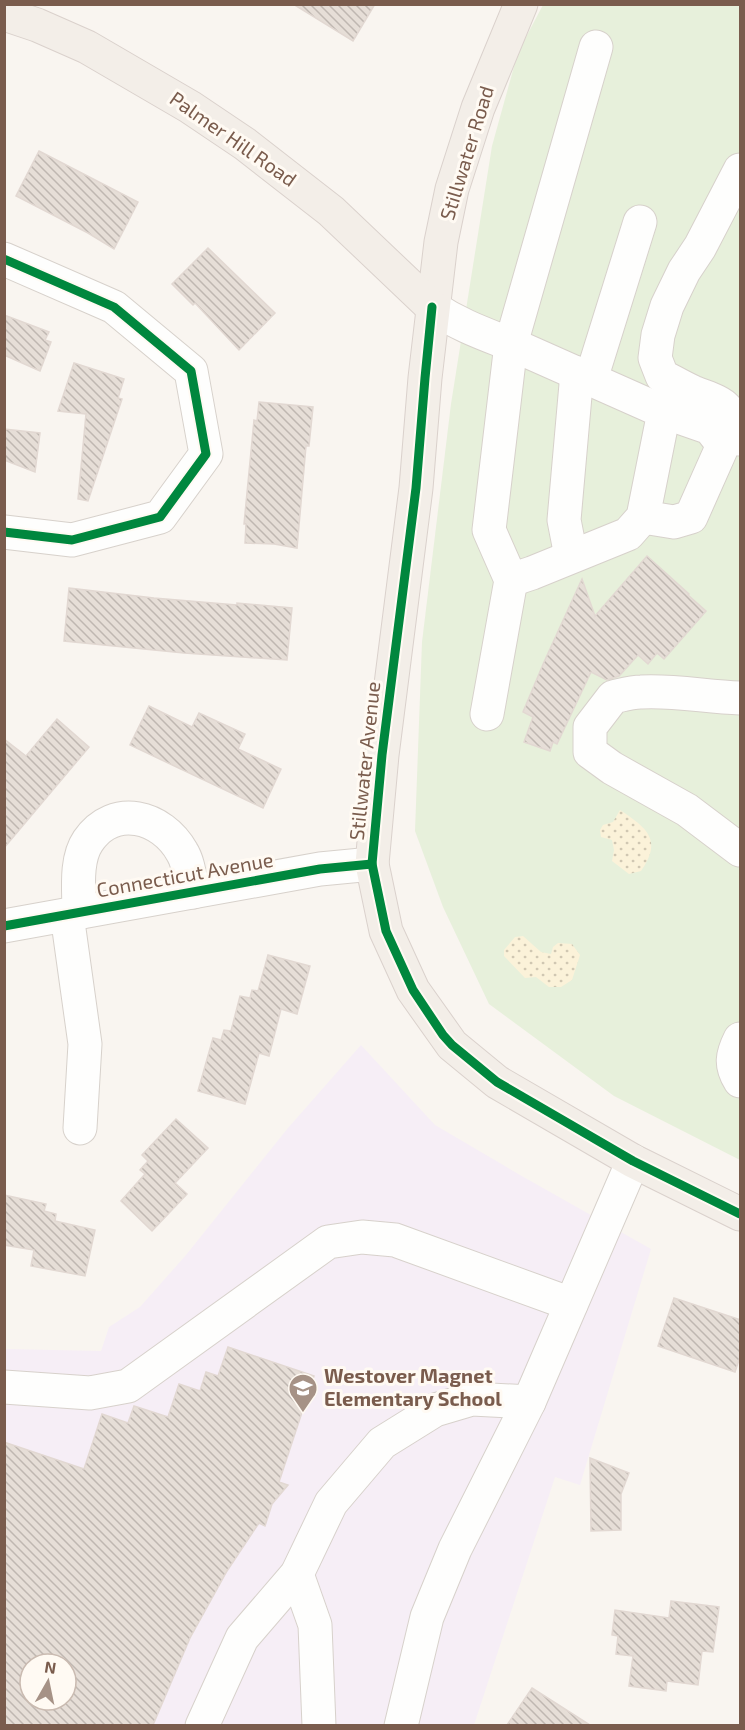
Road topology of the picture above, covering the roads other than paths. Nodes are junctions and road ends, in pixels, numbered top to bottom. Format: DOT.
graph roads {
  1 [pos="521,4"];
  2 [pos="4,14"];
  3 [pos="38,15"];
  4 [pos="596,47"];
  5 [pos="741,170"];
  6 [pos="640,222"];
  7 [pos="4,259"];
  8 [pos="432,307"];
  9 [pos="511,345"];
  10 [pos="584,376"];
  11 [pos="664,412"];
  12 [pos="733,440"];
  13 [pos="643,517"];
  14 [pos="4,532"];
  15 [pos="571,556"];
  16 [pos="511,580"];
  17 [pos="741,698"];
  18 [pos="488,714"];
  19 [pos="741,850"];
  20 [pos="372,864"];
  21 [pos="193,892"];
  22 [pos="73,914"];
  23 [pos="4,926"];
  24 [pos="741,1039"];
  25 [pos="741,1081"];
  26 [pos="80,1128"];
  27 [pos="633,1161"];
  28 [pos="741,1214"];
  29 [pos="571,1304"];
  30 [pos="4,1387"];
  31 [pos="529,1402"];
  32 [pos="297,1574"];
  33 [pos="202,1725"];
  34 [pos="319,1725"];
  35 [pos="401,1725"];
  1 -- 8 [label="main road, Stillwater Road"];
  2 -- 3 [label="main road, Palmer Hill Road"];
  3 -- 8 [label="main road, Palmer Hill Road"];
  4 -- 9 [label="street"];
  5 -- 12 [label="street"];
  6 -- 10 [label="street"];
  7 -- 14 [label="street"];
  8 -- 9 [label="street"];
  8 -- 20 [label="main road, Stillwater Avenue"];
  9 -- 10 [label="street"];
  9 -- 16 [label="street"];
  10 -- 11 [label="street"];
  10 -- 15 [label="street"];
  11 -- 12 [label="street"];
  11 -- 13 [label="street"];
  12 -- 13 [label="street"];
  13 -- 15 [label="street"];
  15 -- 16 [label="street"];
  16 -- 18 [label="street"];
  17 -- 19 [label="street"];
  20 -- 21 [label="street, Connecticut Avenue"];
  20 -- 27 [label="main road, Stillwater Avenue"];
  21 -- 22 [label="street, Connecticut Avenue"];
  21 -- 22 [label="street"];
  22 -- 23 [label="street, Connecticut Avenue"];
  22 -- 26 [label="street"];
  24 -- 25 [label="street"];
  27 -- 28 [label="main road, Stillwater Avenue"];
  27 -- 29 [label="street"];
  29 -- 30 [label="street"];
  29 -- 31 [label="street"];
  31 -- 32 [label="street"];
  31 -- 35 [label="street"];
  32 -- 33 [label="street"];
  32 -- 34 [label="street"];
}
